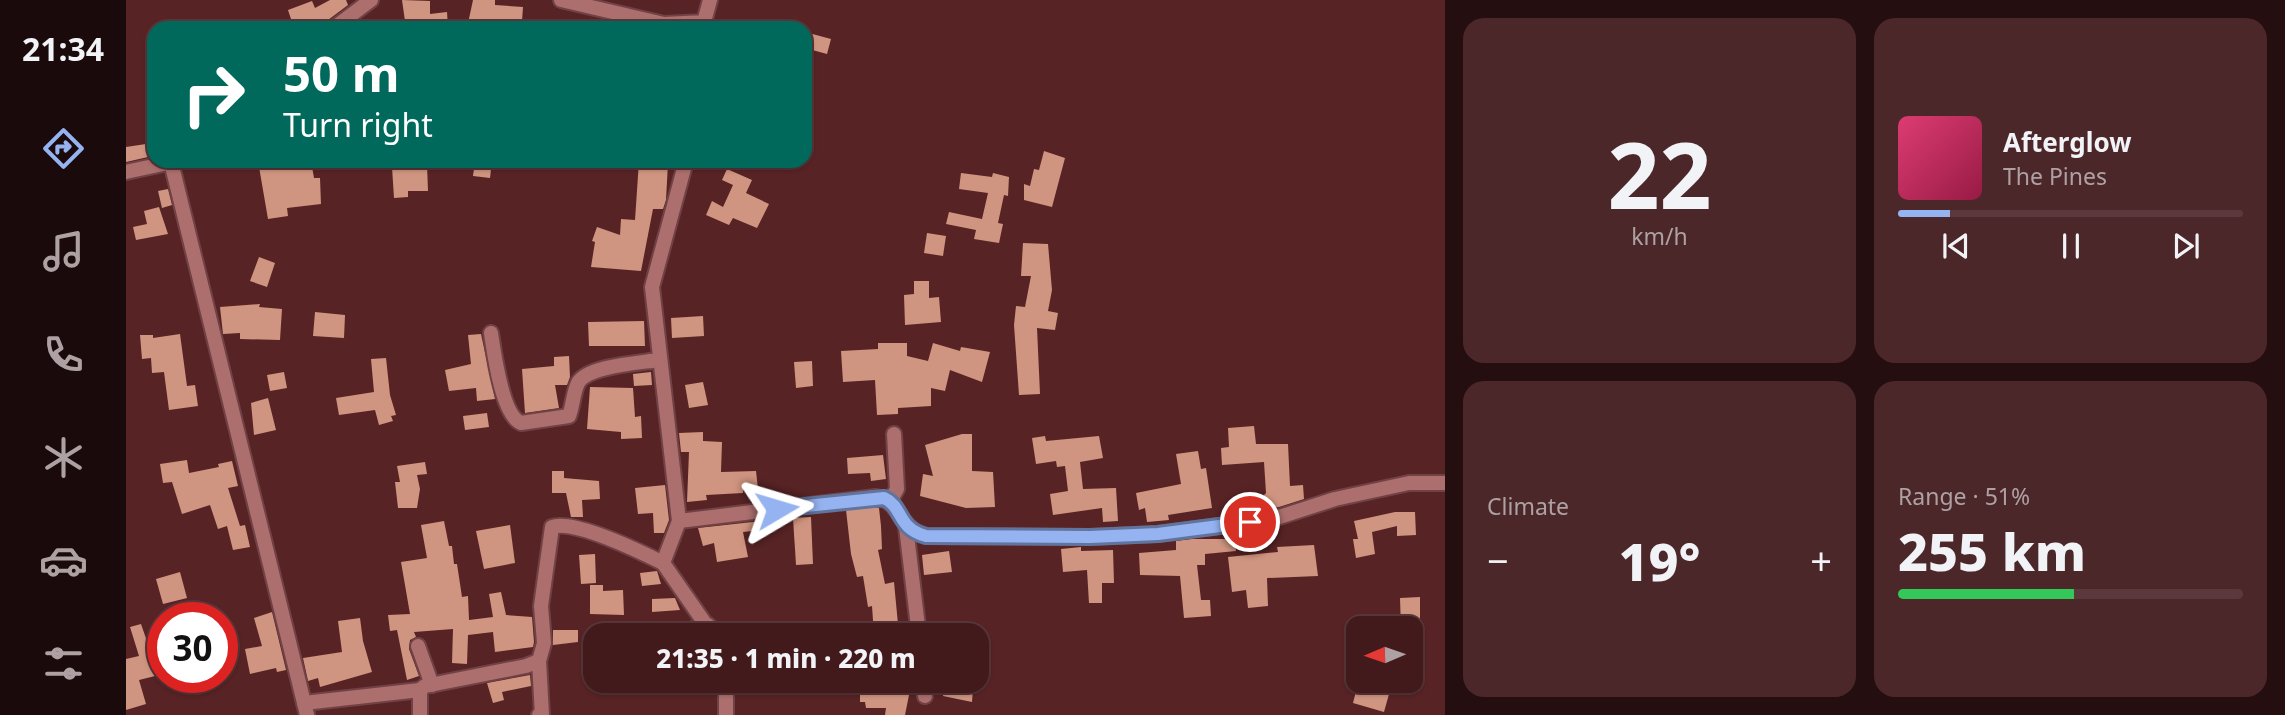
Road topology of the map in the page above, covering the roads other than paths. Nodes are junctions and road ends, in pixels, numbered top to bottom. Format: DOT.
graph roads {
  1 [pos="371,0"];
  2 [pos="561,0"];
  3 [pos="710,0"];
  4 [pos="343,21"];
  5 [pos="649,21"];
  6 [pos="706,21"];
  7 [pos="147,168"];
  8 [pos="175,168"];
  9 [pos="684,168"];
  10 [pos="126,172"];
  11 [pos="491,333"];
  12 [pos="658,360"];
  13 [pos="894,434"];
  14 [pos="1445,483"];
  15 [pos="890,501"];
  16 [pos="679,521"];
  17 [pos="906,527"];
  18 [pos="663,562"];
  19 [pos="705,623"];
  20 [pos="918,623"];
  21 [pos="418,646"];
  22 [pos="539,660"];
  23 [pos="426,687"];
  24 [pos="726,693"];
  25 [pos="925,693"];
  26 [pos="925,696"];
  27 [pos="306,709"];
  28 [pos="420,715"];
  29 [pos="539,715"];
  30 [pos="726,715"];
  1 -- 4 [label="street"];
  2 -- 5 [label="street"];
  3 -- 6 [label="street"];
  7 -- 10 [label="street"];
  8 -- 27 [label="street"];
  9 -- 12 [label="street"];
  11 -- 12 [label="street"];
  12 -- 16 [label="street"];
  13 -- 15 [label="street"];
  14 -- 17 [label="street"];
  15 -- 16 [label="street"];
  15 -- 17 [label="street"];
  16 -- 18 [label="street"];
  17 -- 20 [label="street"];
  18 -- 19 [label="street"];
  18 -- 22 [label="street"];
  21 -- 23 [label="street"];
  22 -- 23 [label="street"];
  22 -- 29 [label="street"];
  23 -- 27 [label="street"];
  23 -- 28 [label="street"];
  24 -- 30 [label="street"];
  25 -- 26 [label="street"];
}
